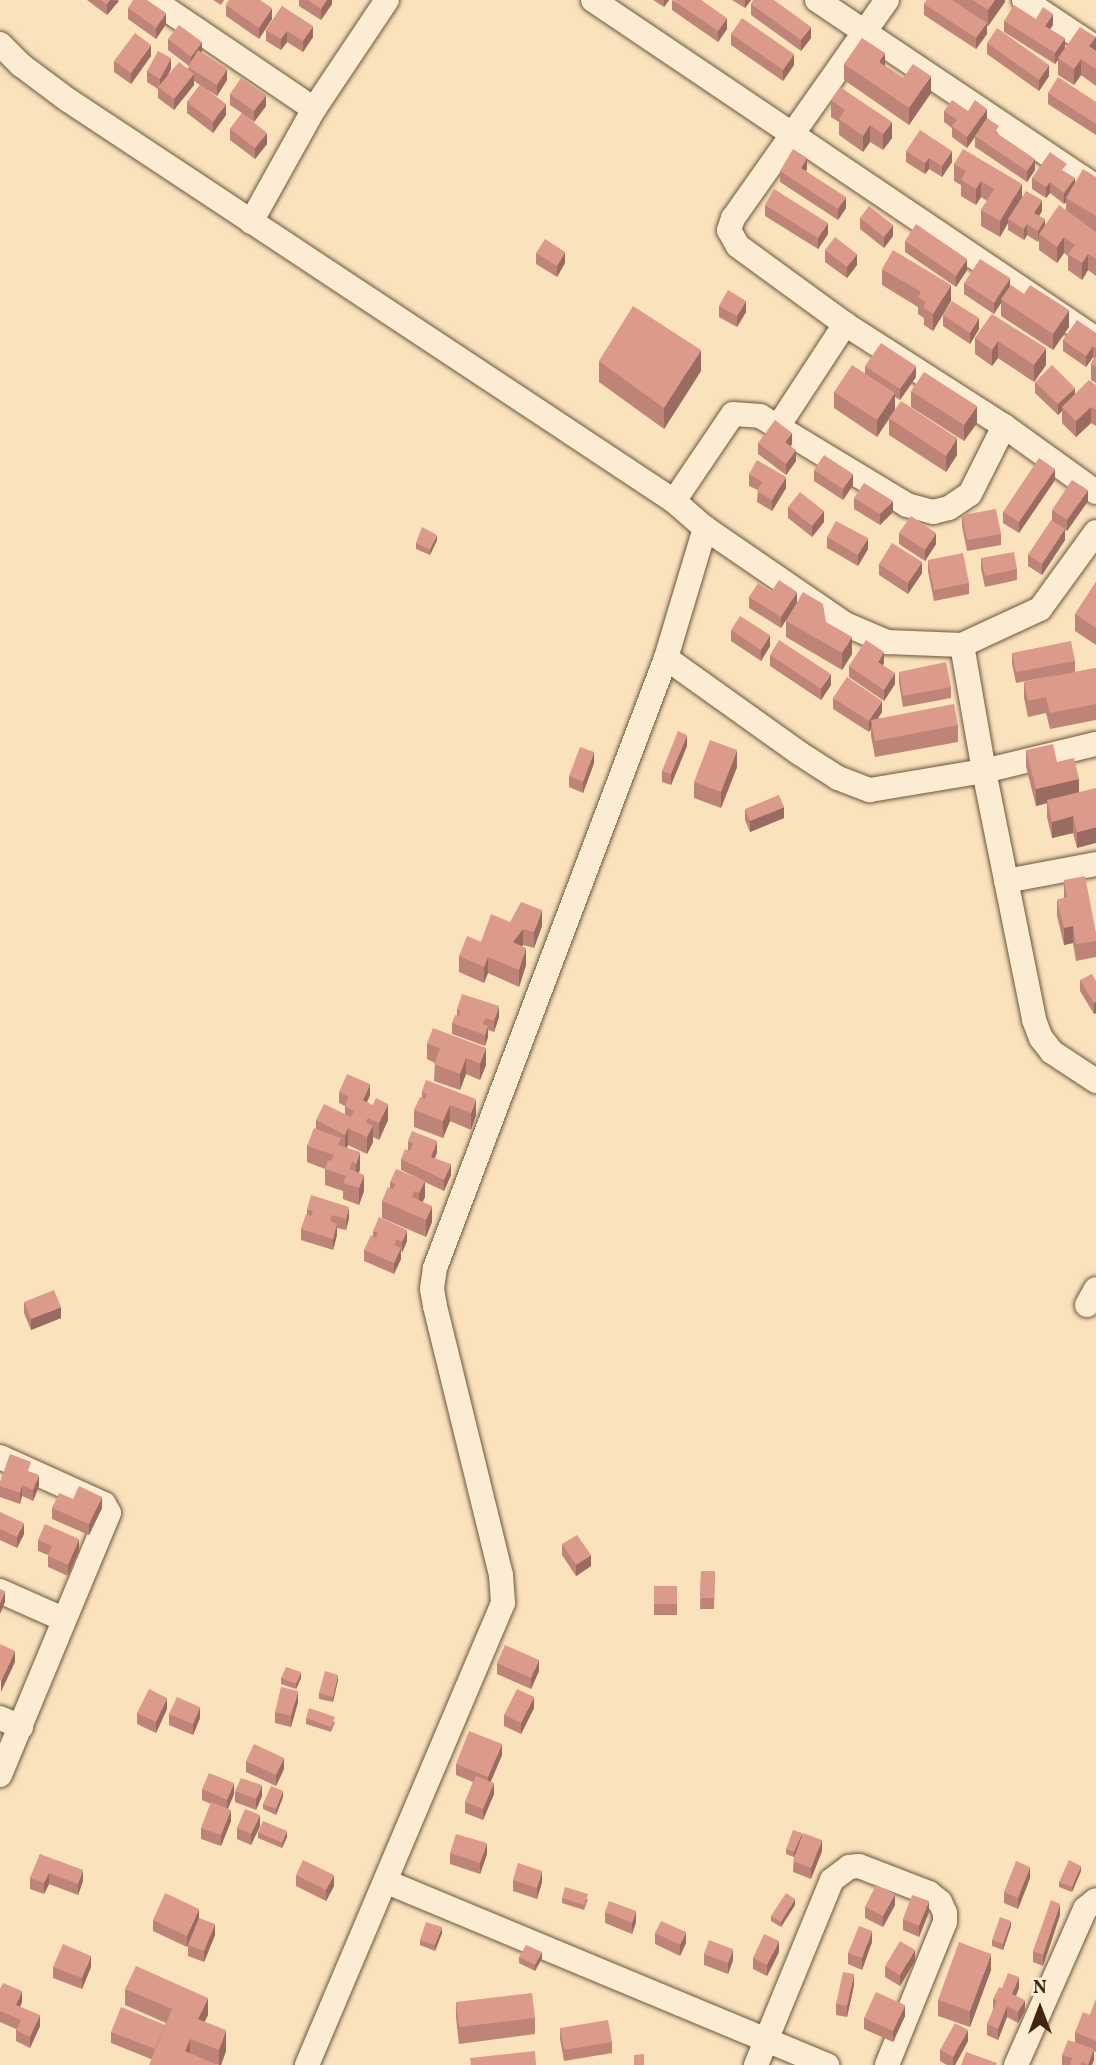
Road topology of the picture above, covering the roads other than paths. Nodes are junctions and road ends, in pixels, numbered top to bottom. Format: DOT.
graph roads {
  1 [pos="153,0"];
  2 [pos="593,0"];
  3 [pos="817,0"];
  4 [pos="887,0"];
  5 [pos="1024,0"];
  6 [pos="382,2"];
  7 [pos="866,32"];
  8 [pos="0,44"];
  9 [pos="1096,48"];
  10 [pos="314,109"];
  11 [pos="792,136"];
  12 [pos="1096,187"];
  13 [pos="251,222"];
  14 [pos="845,324"];
  15 [pos="1096,340"];
  16 [pos="779,425"];
  17 [pos="1004,426"];
  18 [pos="1096,492"];
  19 [pos="674,501"];
  20 [pos="705,528"];
  21 [pos="1096,532"];
  22 [pos="962,645"];
  23 [pos="666,658"];
  24 [pos="1096,744"];
  25 [pos="984,771"];
  26 [pos="1096,864"];
  27 [pos="1006,881"];
  28 [pos="1096,1081"];
  29 [pos="0,1457"];
  30 [pos="0,1591"];
  31 [pos="63,1619"];
  32 [pos="10,1722"];
  33 [pos="0,1774"];
  34 [pos="387,1882"];
  35 [pos="1096,1900"];
  36 [pos="766,2040"];
  37 [pos="307,2065"];
  38 [pos="756,2065"];
  39 [pos="827,2065"];
  40 [pos="887,2065"];
  41 [pos="1016,2065"];
  1 -- 10 [label="street"];
  2 -- 11 [label="street"];
  3 -- 7 [label="street"];
  4 -- 7 [label="street"];
  5 -- 9 [label="street"];
  6 -- 10 [label="street"];
  7 -- 11 [label="street"];
  7 -- 12 [label="street"];
  8 -- 13 [label="street"];
  10 -- 13 [label="street"];
  11 -- 14 [label="street"];
  11 -- 15 [label="street"];
  13 -- 19 [label="street"];
  14 -- 16 [label="street"];
  14 -- 17 [label="street"];
  16 -- 17 [label="street"];
  16 -- 19 [label="street"];
  17 -- 18 [label="street"];
  19 -- 20 [label="street"];
  20 -- 22 [label="street"];
  20 -- 23 [label="street"];
  21 -- 22 [label="street"];
  22 -- 25 [label="street"];
  23 -- 25 [label="street"];
  23 -- 34 [label="street"];
  24 -- 25 [label="street"];
  25 -- 27 [label="street"];
  26 -- 27 [label="street"];
  27 -- 28 [label="street"];
  29 -- 31 [label="street"];
  30 -- 31 [label="street"];
  31 -- 32 [label="street"];
  32 -- 33 [label="street"];
  34 -- 36 [label="street"];
  34 -- 37 [label="street"];
  35 -- 41 [label="street"];
  36 -- 38 [label="street"];
  36 -- 39 [label="street"];
  36 -- 40 [label="street"];
}
